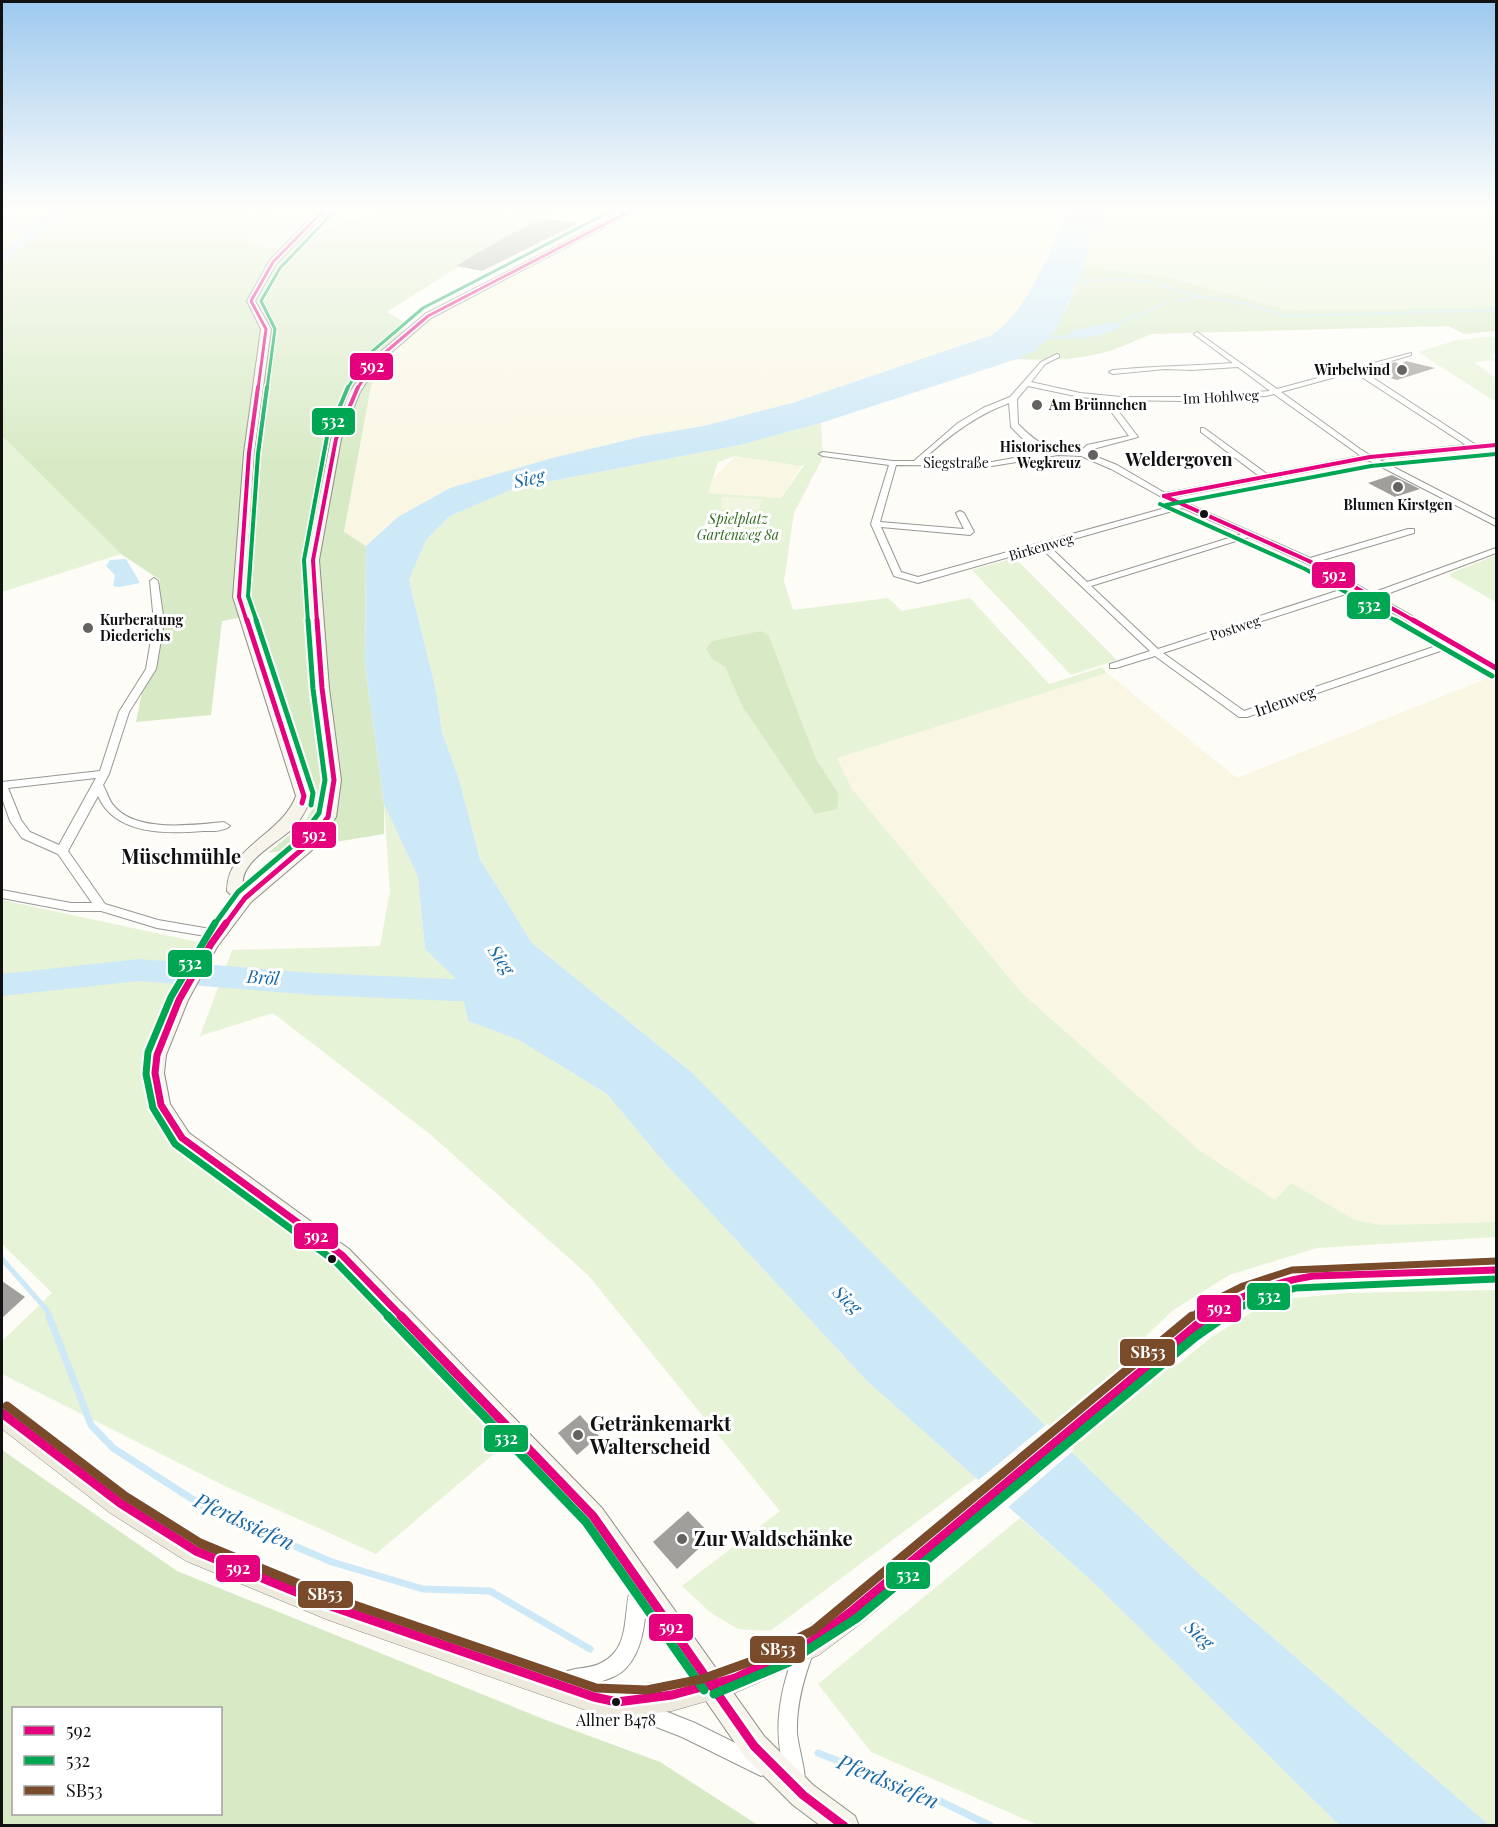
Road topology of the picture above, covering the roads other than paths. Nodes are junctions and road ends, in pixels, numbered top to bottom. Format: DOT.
graph roads {
  1 [pos="254,293"];
  2 [pos="472,293"];
  3 [pos="1197,334"];
  4 [pos="1409,354"];
  5 [pos="1057,356"];
  6 [pos="1239,365"];
  7 [pos="1355,369"];
  8 [pos="1113,372"];
  9 [pos="1028,384"];
  10 [pos="1277,392"];
  11 [pos="1105,398"];
  12 [pos="1013,399"];
  13 [pos="1204,430"];
  14 [pos="1497,445"];
  15 [pos="1474,447"];
  16 [pos="1058,453"];
  17 [pos="823,454"];
  18 [pos="1082,454"];
  19 [pos="1370,457"];
  20 [pos="893,463"];
  21 [pos="916,463"];
  22 [pos="1264,476"];
  23 [pos="1164,496"];
  24 [pos="1184,505"];
  25 [pos="960,513"];
  26 [pos="1497,523"];
  27 [pos="875,524"];
  28 [pos="1412,531"];
  29 [pos="1251,534"];
  30 [pos="1044,546"];
  31 [pos="1497,550"];
  32 [pos="1309,561"];
  33 [pos="154,581"];
  34 [pos="1085,585"];
  35 [pos="1356,588"];
  36 [pos="1371,597"];
  37 [pos="1453,643"];
  38 [pos="1157,653"];
  39 [pos="1113,666"];
  40 [pos="1497,668"];
  41 [pos="104,774"];
  42 [pos="2,785"];
  43 [pos="98,785"];
  44 [pos="224,826"];
  45 [pos="62,851"];
  46 [pos="2,894"];
  47 [pos="245,898"];
  48 [pos="101,907"];
  49 [pos="215,939"];
  50 [pos="1497,1270"];
  51 [pos="2,1413"];
  52 [pos="640,1582"];
  53 [pos="808,1644"];
  54 [pos="552,1681"];
  55 [pos="711,1685"];
  56 [pos="617,1702"];
  57 [pos="793,1786"];
  58 [pos="845,1826"];
  1 -- 47 [label="street"];
  2 -- 47 [label="street"];
  3 -- 6 [label="street"];
  4 -- 7 [label="street, Im Hohlweg"];
  5 -- 9 [label="street"];
  6 -- 8 [label="street"];
  6 -- 10 [label="street"];
  7 -- 10 [label="street, Im Hohlweg"];
  7 -- 15 [label="street"];
  9 -- 11 [label="street, Im Hohlweg"];
  9 -- 12 [label="street"];
  10 -- 11 [label="street, Im Hohlweg"];
  10 -- 19 [label="street"];
  11 -- 18 [label="street"];
  12 -- 16 [label="street"];
  12 -- 21 [label="street"];
  13 -- 22 [label="street"];
  14 -- 15 [label="street"];
  15 -- 19 [label="street"];
  16 -- 18 [label="street, Siegstraße"];
  16 -- 21 [label="street, Siegstraße"];
  17 -- 20 [label="street, Siegstraße"];
  18 -- 23 [label="street, Siegstraße"];
  19 -- 22 [label="street"];
  19 -- 26 [label="street"];
  20 -- 21 [label="street, Siegstraße"];
  20 -- 27 [label="street"];
  22 -- 23 [label="street"];
  23 -- 24 [label="street, Siegstraße"];
  24 -- 29 [label="street, Siegstraße"];
  24 -- 30 [label="street, Birkenweg"];
  25 -- 27 [label="street"];
  27 -- 30 [label="street, Birkenweg"];
  28 -- 32 [label="street"];
  29 -- 32 [label="street, Siegstraße"];
  29 -- 34 [label="street"];
  30 -- 34 [label="street, Irlenweg"];
  31 -- 36 [label="street"];
  32 -- 35 [label="street, Siegstraße"];
  33 -- 41 [label="street"];
  34 -- 38 [label="street, Irlenweg"];
  35 -- 36 [label="street, Siegstraße"];
  35 -- 38 [label="street, Postweg"];
  36 -- 37 [label="street, Siegstraße"];
  37 -- 38 [label="street, Irlenweg"];
  37 -- 40 [label="street, Siegstraße"];
  38 -- 39 [label="street, Postweg"];
  41 -- 42 [label="street"];
  41 -- 43 [label="street"];
  42 -- 45 [label="street"];
  43 -- 44 [label="street"];
  43 -- 45 [label="street"];
  45 -- 48 [label="street"];
  46 -- 48 [label="street"];
  47 -- 49 [label="street"];
  48 -- 49 [label="street"];
  49 -- 52 [label="street"];
  50 -- 53 [label="main road"];
  51 -- 54 [label="main road"];
  52 -- 54 [label="street"];
  52 -- 55 [label="street"];
  53 -- 55 [label="main road"];
  53 -- 57 [label="street"];
  54 -- 56 [label="main road"];
  55 -- 56 [label="main road"];
  55 -- 57 [label="street"];
  56 -- 57 [label="street"];
  57 -- 58 [label="street"];
}
